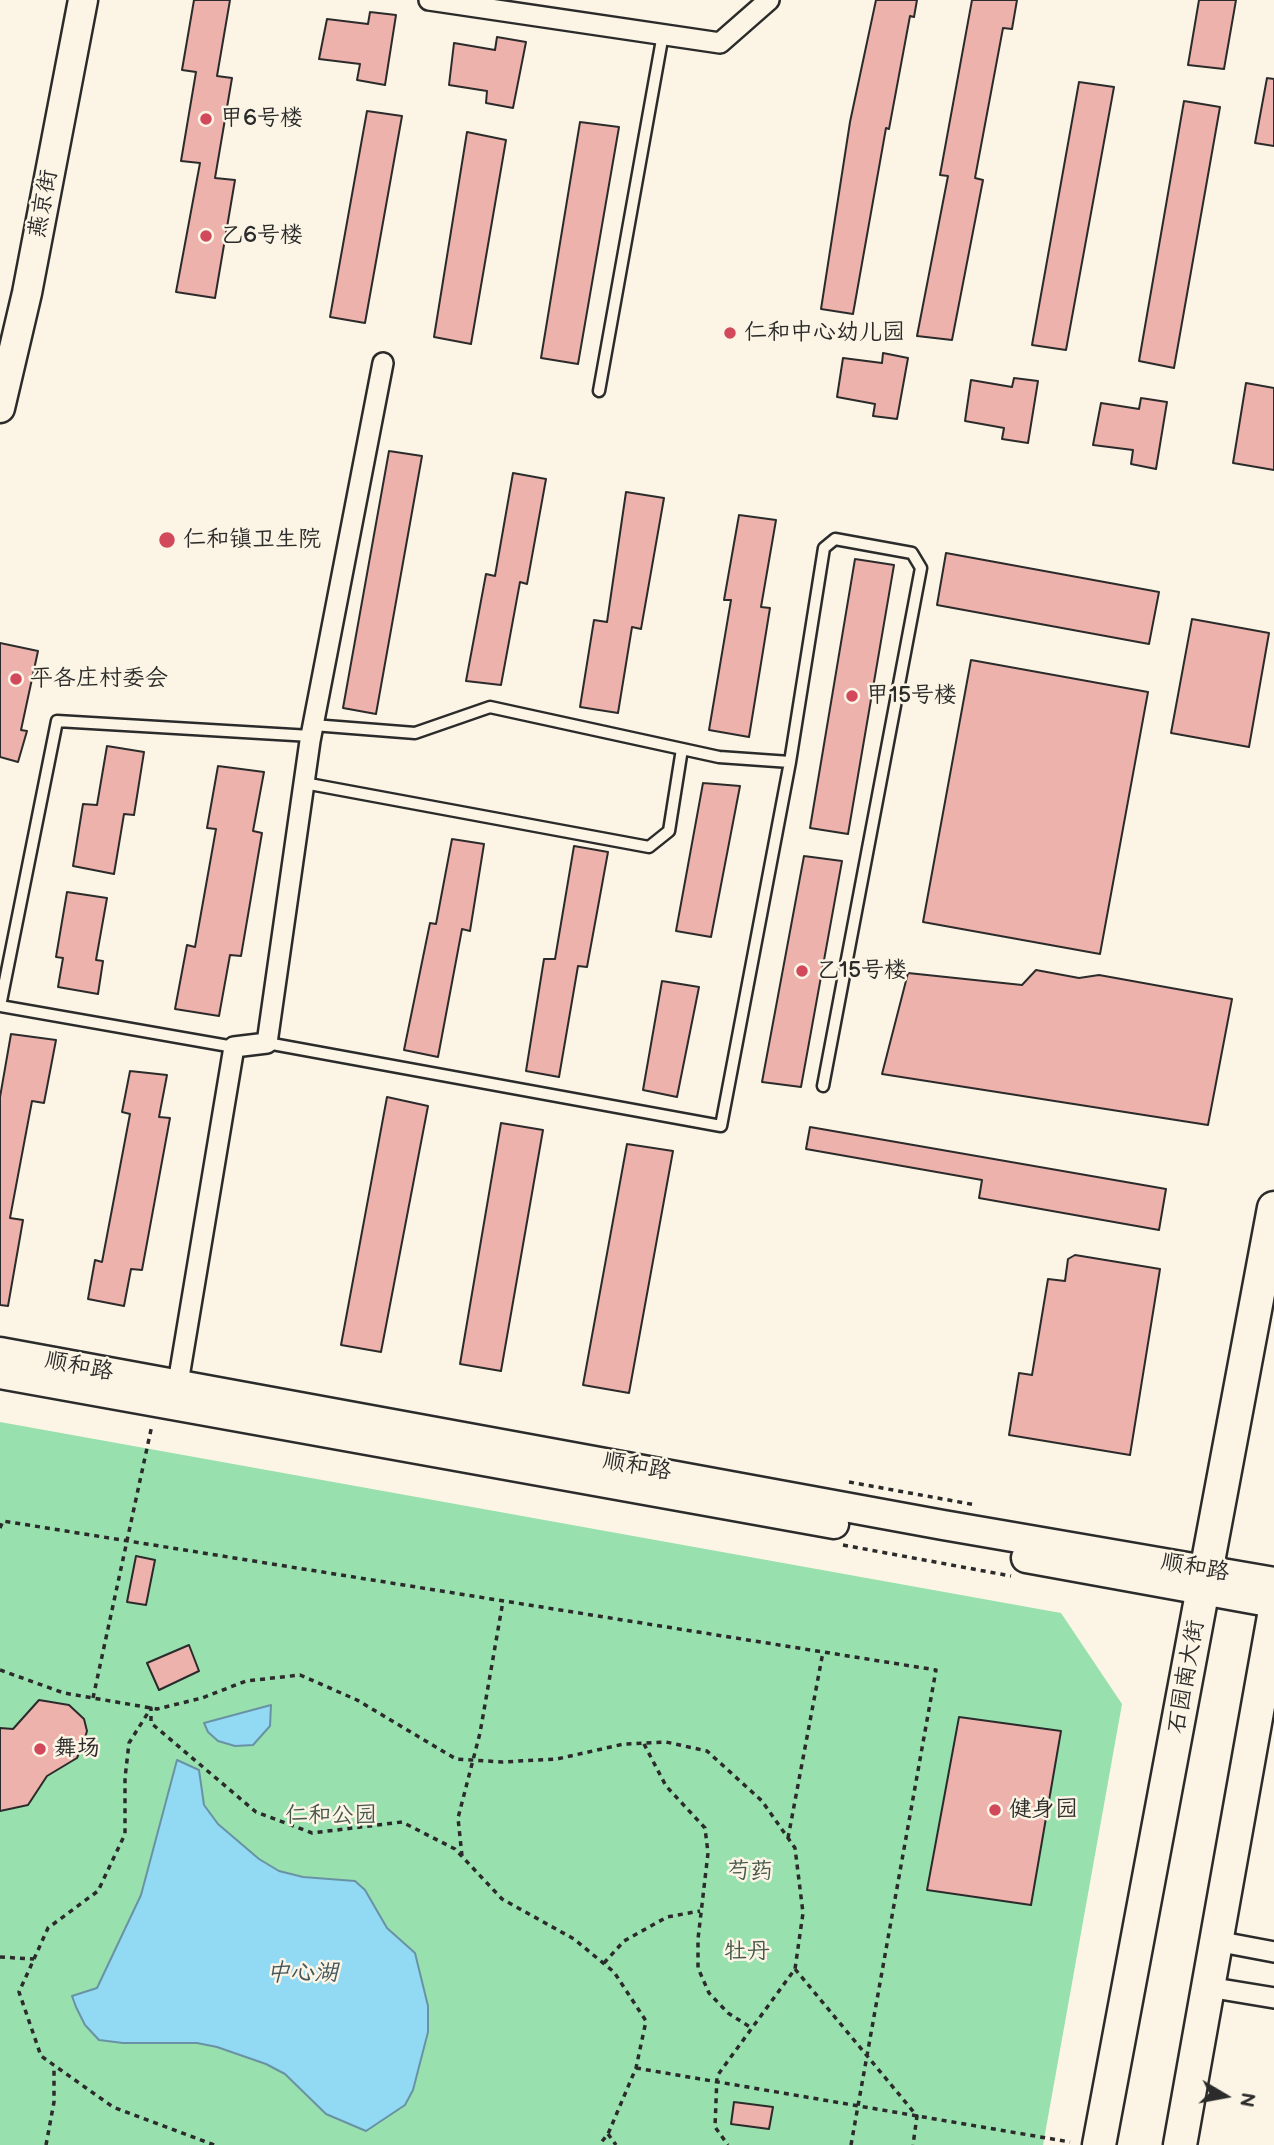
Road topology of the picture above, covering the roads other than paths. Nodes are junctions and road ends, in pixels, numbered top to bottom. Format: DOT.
graph roads {
  1 [pos="83,0"];
  2 [pos="429,0"];
  3 [pos="769,0"];
  4 [pos="663,34"];
  5 [pos="383,363"];
  6 [pos="599,391"];
  7 [pos="0,408"];
  8 [pos="312,731"];
  9 [pos="682,749"];
  10 [pos="790,762"];
  11 [pos="304,783"];
  12 [pos="0,1006"];
  13 [pos="267,1043"];
  14 [pos="234,1047"];
  15 [pos="823,1086"];
  16 [pos="1274,1208"];
  17 [pos="0,1352"];
  18 [pos="0,1374"];
  19 [pos="170,1397"];
  20 [pos="1204,1580"];
  21 [pos="1274,1582"];
  22 [pos="1274,1602"];
  23 [pos="1274,1616"];
  24 [pos="1216,1941"];
  25 [pos="1274,1952"];
  26 [pos="1208,1987"];
  27 [pos="1274,1998"];
  28 [pos="1085,2144"];
  29 [pos="1180,2145"];
  1 -- 7 [label="main road, 燕京街"];
  2 -- 4 [label="street"];
  3 -- 4 [label="street"];
  4 -- 6 [label="lane"];
  5 -- 8 [label="street"];
  8 -- 9 [label="lane"];
  8 -- 11 [label="street"];
  8 -- 12 [label="lane"];
  9 -- 10 [label="lane"];
  9 -- 11 [label="lane"];
  10 -- 13 [label="lane"];
  10 -- 15 [label="lane"];
  11 -- 13 [label="street"];
  12 -- 14 [label="lane"];
  13 -- 14 [label="street"];
  14 -- 19 [label="street"];
  16 -- 20 [label="main road, 石园南大街"];
  17 -- 19 [label="main road, 顺和路"];
  18 -- 19 [label="main road, 顺和路"];
  19 -- 20 [label="main road, 顺和路"];
  20 -- 21 [label="main road, 顺和路"];
  20 -- 22 [label="main road, 顺和路"];
  20 -- 28 [label="main road, 石园南大街"];
  23 -- 24 [label="main road"];
  24 -- 25 [label="street"];
  24 -- 26 [label="main road"];
  26 -- 27 [label="street"];
  26 -- 29 [label="main road"];
}
